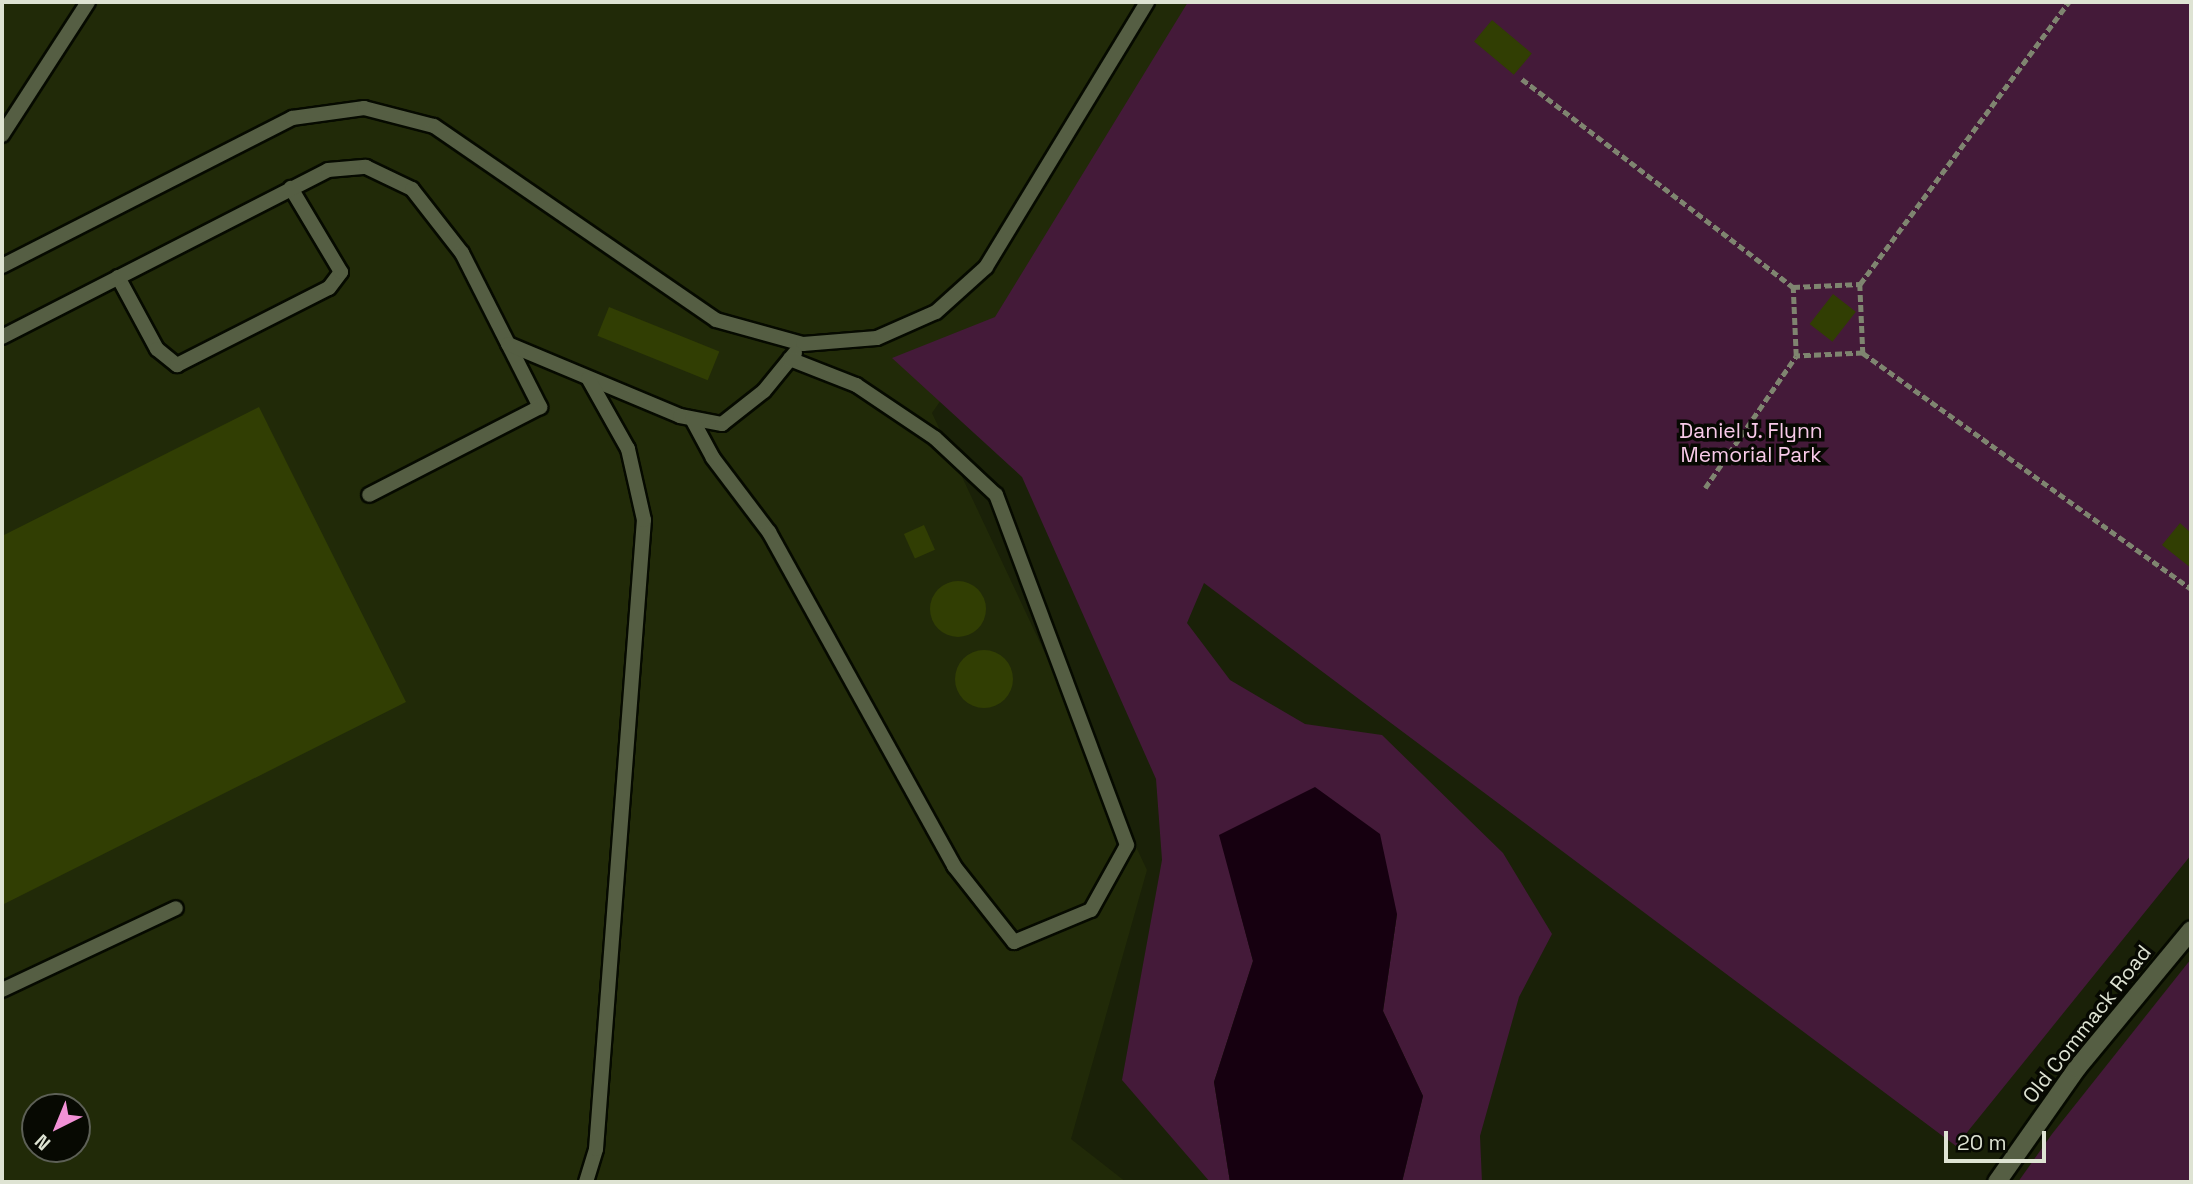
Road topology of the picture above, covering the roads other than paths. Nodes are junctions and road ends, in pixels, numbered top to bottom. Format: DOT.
graph roads {
  1 [pos="88,2"];
  2 [pos="1147,2"];
  3 [pos="2,135"];
  4 [pos="291,188"];
  5 [pos="2,266"];
  6 [pos="118,277"];
  7 [pos="2,337"];
  8 [pos="508,344"];
  9 [pos="803,344"];
  10 [pos="790,359"];
  11 [pos="588,378"];
  12 [pos="692,419"];
  13 [pos="369,495"];
  14 [pos="176,908"];
  15 [pos="2191,930"];
  16 [pos="2,990"];
  17 [pos="586,1182"];
  18 [pos="1997,1182"];
  1 -- 3 [label="lane"];
  2 -- 9 [label="lane"];
  4 -- 6 [label="lane"];
  4 -- 6 [label="lane"];
  4 -- 8 [label="lane"];
  5 -- 9 [label="lane"];
  6 -- 7 [label="lane"];
  8 -- 11 [label="lane"];
  8 -- 13 [label="lane"];
  9 -- 10 [label="lane"];
  10 -- 12 [label="lane"];
  10 -- 12 [label="lane"];
  11 -- 12 [label="lane"];
  11 -- 17 [label="lane"];
  14 -- 16 [label="lane"];
  15 -- 18 [label="street, Old Commack Road"];
}
